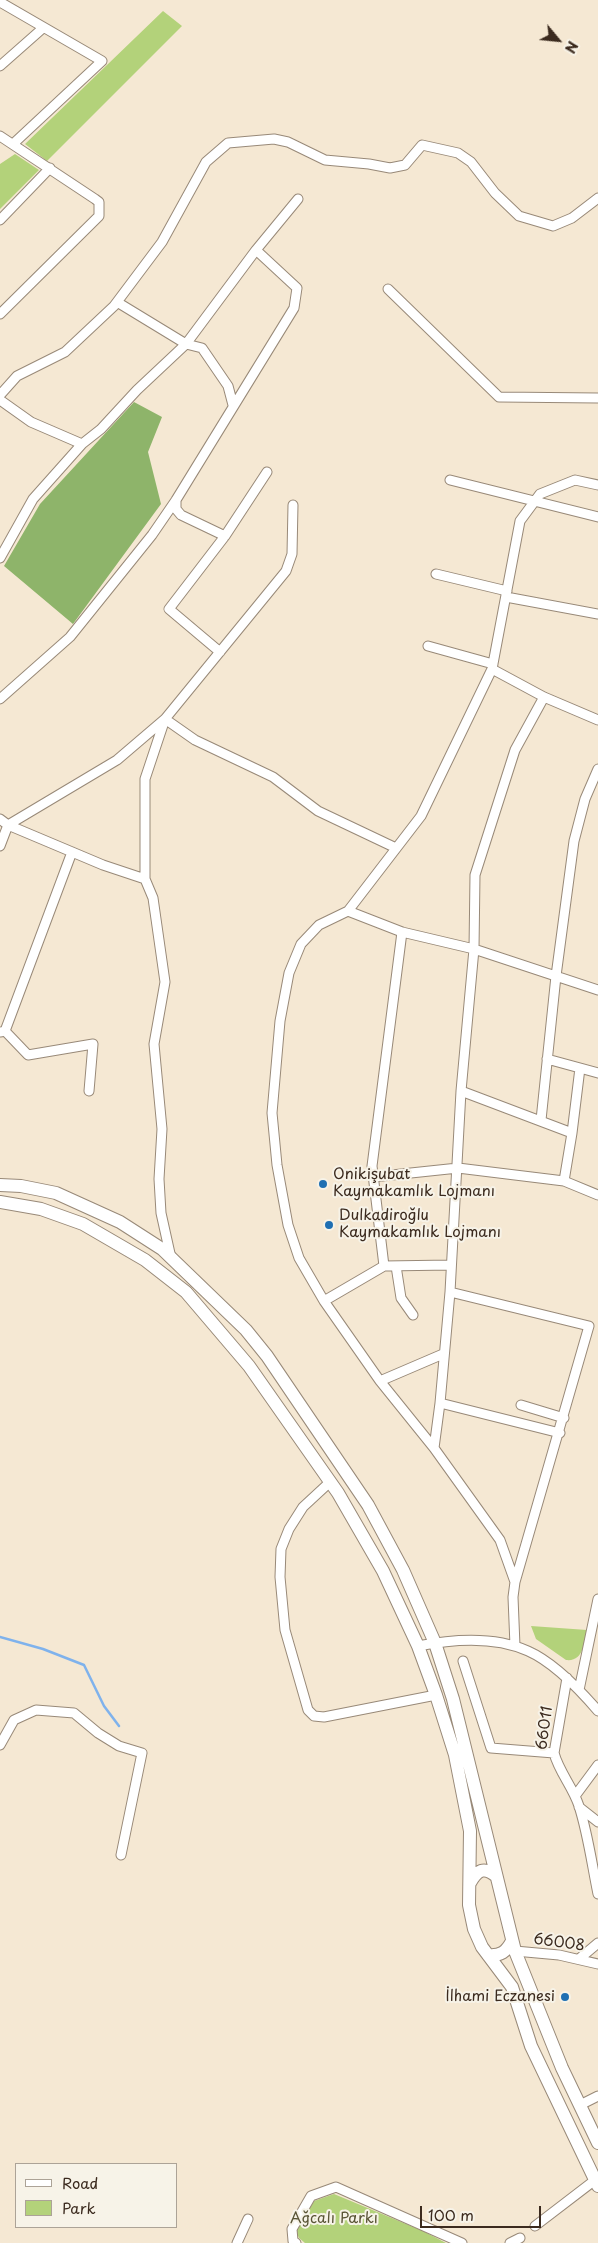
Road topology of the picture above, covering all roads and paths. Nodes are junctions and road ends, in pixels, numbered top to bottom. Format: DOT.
graph roads {
  1 [pos="0,2"];
  2 [pos="43,28"];
  3 [pos="0,66"];
  4 [pos="0,136"];
  5 [pos="13,144"];
  6 [pos="50,168"];
  7 [pos="298,198"];
  8 [pos="598,198"];
  9 [pos="0,220"];
  10 [pos="256,250"];
  11 [pos="388,289"];
  12 [pos="118,302"];
  13 [pos="0,314"];
  14 [pos="186,344"];
  15 [pos="0,395"];
  16 [pos="598,398"];
  17 [pos="0,400"];
  18 [pos="233,405"];
  19 [pos="82,444"];
  20 [pos="267,472"];
  21 [pos="450,480"];
  22 [pos="598,485"];
  23 [pos="176,500"];
  24 [pos="533,501"];
  25 [pos="293,505"];
  26 [pos="598,517"];
  27 [pos="225,536"];
  28 [pos="0,558"];
  29 [pos="436,574"];
  30 [pos="506,594"];
  31 [pos="598,614"];
  32 [pos="428,646"];
  33 [pos="220,652"];
  34 [pos="493,666"];
  35 [pos="544,697"];
  36 [pos="0,699"];
  37 [pos="166,719"];
  38 [pos="598,720"];
  39 [pos="598,769"];
  40 [pos="0,818"];
  41 [pos="8,825"];
  42 [pos="0,846"];
  43 [pos="396,848"];
  44 [pos="72,852"];
  45 [pos="146,879"];
  46 [pos="348,911"];
  47 [pos="402,932"];
  48 [pos="474,949"];
  49 [pos="556,976"];
  50 [pos="598,990"];
  51 [pos="2,1032"];
  52 [pos="547,1059"];
  53 [pos="580,1068"];
  54 [pos="598,1073"];
  55 [pos="89,1091"];
  56 [pos="461,1092"];
  57 [pos="541,1120"];
  58 [pos="572,1133"];
  59 [pos="458,1168"];
  60 [pos="373,1177"];
  61 [pos="564,1181"];
  62 [pos="0,1185"];
  63 [pos="598,1195"];
  64 [pos="0,1202"];
  65 [pos="171,1258"];
  66 [pos="384,1266"];
  67 [pos="396,1266"];
  68 [pos="451,1266"];
  69 [pos="450,1292"];
  70 [pos="324,1302"];
  71 [pos="412,1315"];
  72 [pos="594,1326"];
  73 [pos="443,1354"];
  74 [pos="380,1381"];
  75 [pos="440,1403"];
  76 [pos="521,1405"];
  77 [pos="564,1418"];
  78 [pos="560,1433"];
  79 [pos="434,1448"];
  80 [pos="330,1482"];
  81 [pos="515,1582"];
  82 [pos="598,1599"];
  83 [pos="435,1643"];
  84 [pos="418,1646"];
  85 [pos="515,1646"];
  86 [pos="463,1661"];
  87 [pos="567,1678"];
  88 [pos="579,1690"];
  89 [pos="436,1695"];
  90 [pos="598,1711"];
  91 [pos="0,1745"];
  92 [pos="554,1753"];
  93 [pos="598,1765"];
  94 [pos="575,1796"];
  95 [pos="580,1807"];
  96 [pos="598,1822"];
  97 [pos="121,1855"];
  98 [pos="496,1876"];
  99 [pos="470,1883"];
  100 [pos="598,1894"];
  101 [pos="598,1943"];
  102 [pos="514,1946"];
  103 [pos="488,1955"];
  104 [pos="579,1958"];
  105 [pos="598,1964"];
  106 [pos="598,2096"];
  107 [pos="580,2105"];
  108 [pos="596,2134"];
  109 [pos="596,2183"];
  110 [pos="248,2219"];
  111 [pos="535,2226"];
  112 [pos="520,2238"];
  113 [pos="237,2243"];
  114 [pos="296,2243"];
  115 [pos="462,2243"];
  116 [pos="510,2243"];
  1 -- 2 [label="street"];
  2 -- 3 [label="street"];
  2 -- 5 [label="street"];
  4 -- 5 [label="street"];
  5 -- 6 [label="street"];
  6 -- 9 [label="street"];
  6 -- 13 [label="street"];
  7 -- 10 [label="street"];
  8 -- 12 [label="street"];
  10 -- 14 [label="street"];
  10 -- 18 [label="street"];
  11 -- 16 [label="street"];
  12 -- 14 [label="street"];
  12 -- 15 [label="street"];
  14 -- 18 [label="street"];
  14 -- 19 [label="street"];
  17 -- 19 [label="street"];
  18 -- 23 [label="street"];
  19 -- 28 [label="street"];
  20 -- 27 [label="street"];
  21 -- 24 [label="street"];
  22 -- 24 [label="street"];
  23 -- 27 [label="street"];
  23 -- 36 [label="street"];
  24 -- 26 [label="street"];
  24 -- 30 [label="street"];
  25 -- 33 [label="street"];
  27 -- 33 [label="street"];
  29 -- 30 [label="street"];
  30 -- 31 [label="street"];
  30 -- 34 [label="street"];
  32 -- 34 [label="street"];
  33 -- 37 [label="street"];
  34 -- 35 [label="street"];
  34 -- 43 [label="street"];
  35 -- 38 [label="street"];
  35 -- 48 [label="street"];
  37 -- 41 [label="street"];
  37 -- 43 [label="street"];
  37 -- 45 [label="street"];
  39 -- 49 [label="street"];
  40 -- 41 [label="street"];
  41 -- 42 [label="street"];
  41 -- 44 [label="street"];
  43 -- 46 [label="street"];
  44 -- 45 [label="street"];
  44 -- 51 [label="street"];
  45 -- 65 [label="street"];
  46 -- 47 [label="street"];
  46 -- 70 [label="street"];
  47 -- 48 [label="street"];
  47 -- 60 [label="street"];
  48 -- 49 [label="street"];
  48 -- 56 [label="street"];
  49 -- 50 [label="street"];
  49 -- 52 [label="street"];
  51 -- 55 [label="street"];
  52 -- 53 [label="street"];
  52 -- 57 [label="street"];
  53 -- 54 [label="street"];
  53 -- 58 [label="street"];
  56 -- 57 [label="street"];
  56 -- 59 [label="street"];
  57 -- 58 [label="street"];
  58 -- 61 [label="street"];
  59 -- 60 [label="street"];
  59 -- 61 [label="street"];
  59 -- 68 [label="street"];
  60 -- 66 [label="street"];
  61 -- 63 [label="street"];
  62 -- 65 [label="main road"];
  64 -- 80 [label="main road"];
  65 -- 83 [label="main road"];
  66 -- 67 [label="street"];
  66 -- 70 [label="street"];
  67 -- 68 [label="street"];
  67 -- 71 [label="street"];
  68 -- 69 [label="street"];
  69 -- 72 [label="street"];
  69 -- 73 [label="street"];
  70 -- 74 [label="street"];
  72 -- 77 [label="street"];
  73 -- 74 [label="street"];
  73 -- 75 [label="street"];
  74 -- 79 [label="street"];
  75 -- 78 [label="street"];
  75 -- 79 [label="street"];
  76 -- 77 [label="street"];
  77 -- 78 [label="street"];
  78 -- 81 [label="street"];
  79 -- 81 [label="street"];
  80 -- 84 [label="main road"];
  80 -- 89 [label="street"];
  81 -- 85 [label="street"];
  82 -- 88 [label="street"];
  83 -- 84 [label="street"];
  83 -- 85 [label="street"];
  83 -- 98 [label="main road"];
  84 -- 89 [label="main road"];
  85 -- 87 [label="street"];
  86 -- 92 [label="street"];
  87 -- 88 [label="street"];
  87 -- 92 [label="street, 66011"];
  88 -- 90 [label="street"];
  89 -- 99 [label="main road"];
  91 -- 97 [label="street"];
  92 -- 94 [label="street, 66011"];
  93 -- 94 [label="street"];
  94 -- 95 [label="street, 66011"];
  95 -- 96 [label="street"];
  95 -- 100 [label="street, 66011"];
  98 -- 99 [label="main road"];
  98 -- 102 [label="main road"];
  99 -- 103 [label="main road"];
  101 -- 104 [label="street"];
  102 -- 103 [label="main road"];
  102 -- 104 [label="street, 66008"];
  102 -- 107 [label="main road"];
  103 -- 109 [label="main road"];
  104 -- 105 [label="street, 66008"];
  106 -- 107 [label="street"];
  107 -- 108 [label="main road"];
  109 -- 111 [label="street"];
  110 -- 113 [label="street"];
  112 -- 116 [label="street"];
  114 -- 115 [label="street"];
}
